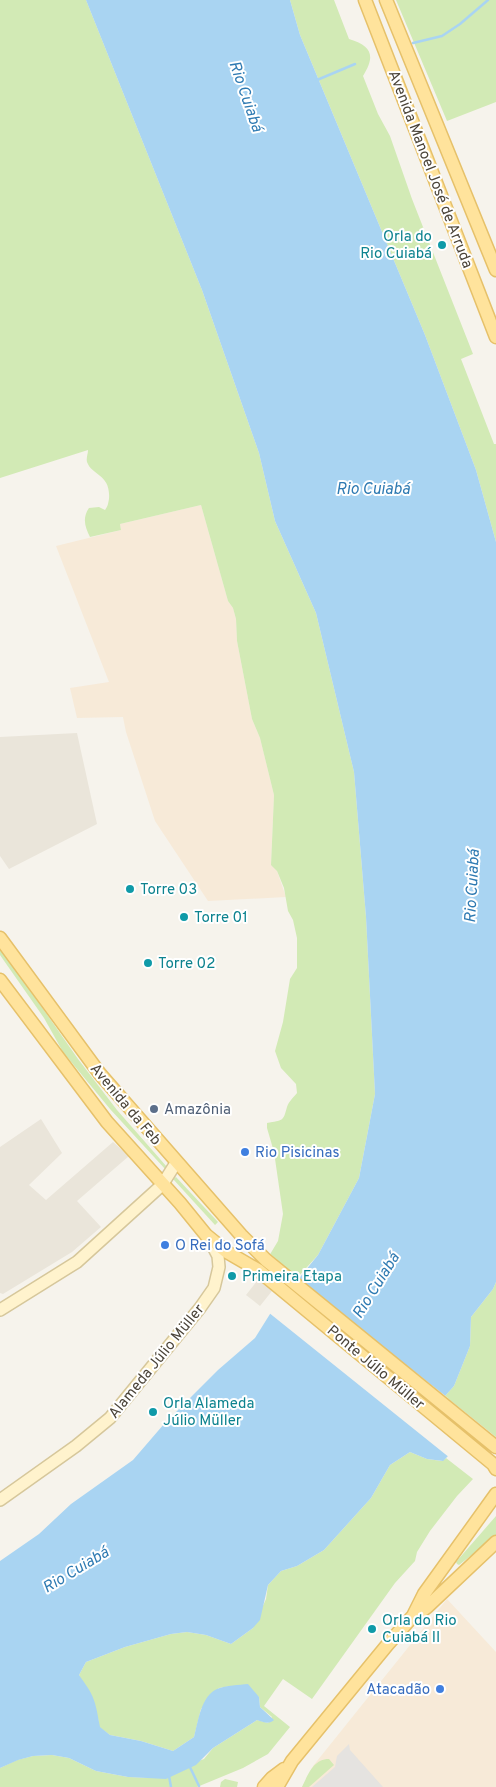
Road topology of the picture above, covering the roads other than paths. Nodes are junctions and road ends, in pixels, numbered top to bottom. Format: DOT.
graph roads {
  1 [pos="365,0"];
  2 [pos="386,0"];
  3 [pos="496,270"];
  4 [pos="496,338"];
  5 [pos="0,938"];
  6 [pos="0,980"];
  7 [pos="176,1163"];
  8 [pos="162,1185"];
  9 [pos="206,1235"];
  10 [pos="262,1265"];
  11 [pos="0,1310"];
  12 [pos="496,1447"];
  13 [pos="495,1466"];
  14 [pos="496,1494"];
  15 [pos="0,1500"];
  16 [pos="496,1542"];
  17 [pos="413,1616"];
  18 [pos="288,1766"];
  19 [pos="264,1787"];
  20 [pos="277,1787"];
  1 -- 4 [label="main road, Avenida Manoel José de Arruda"];
  2 -- 3 [label="main road, Avenida Manoel José de Arruda"];
  5 -- 7 [label="main road, Avenida da Feb"];
  6 -- 8 [label="main road, Avenida da Feb"];
  7 -- 8 [label="main road"];
  7 -- 10 [label="main road, Avenida da Feb"];
  8 -- 9 [label="main road, Avenida da Feb"];
  8 -- 11 [label="main road"];
  9 -- 10 [label="main road, Avenida da Feb"];
  9 -- 15 [label="main road, Alameda Júlio Müller"];
  10 -- 12 [label="main road, Ponte Júlio Müller"];
  10 -- 13 [label="main road, Ponte Júlio Müller"];
  14 -- 17 [label="main road"];
  16 -- 17 [label="main road"];
  17 -- 18 [label="main road"];
  18 -- 19 [label="main road"];
  18 -- 20 [label="main road"];
}
